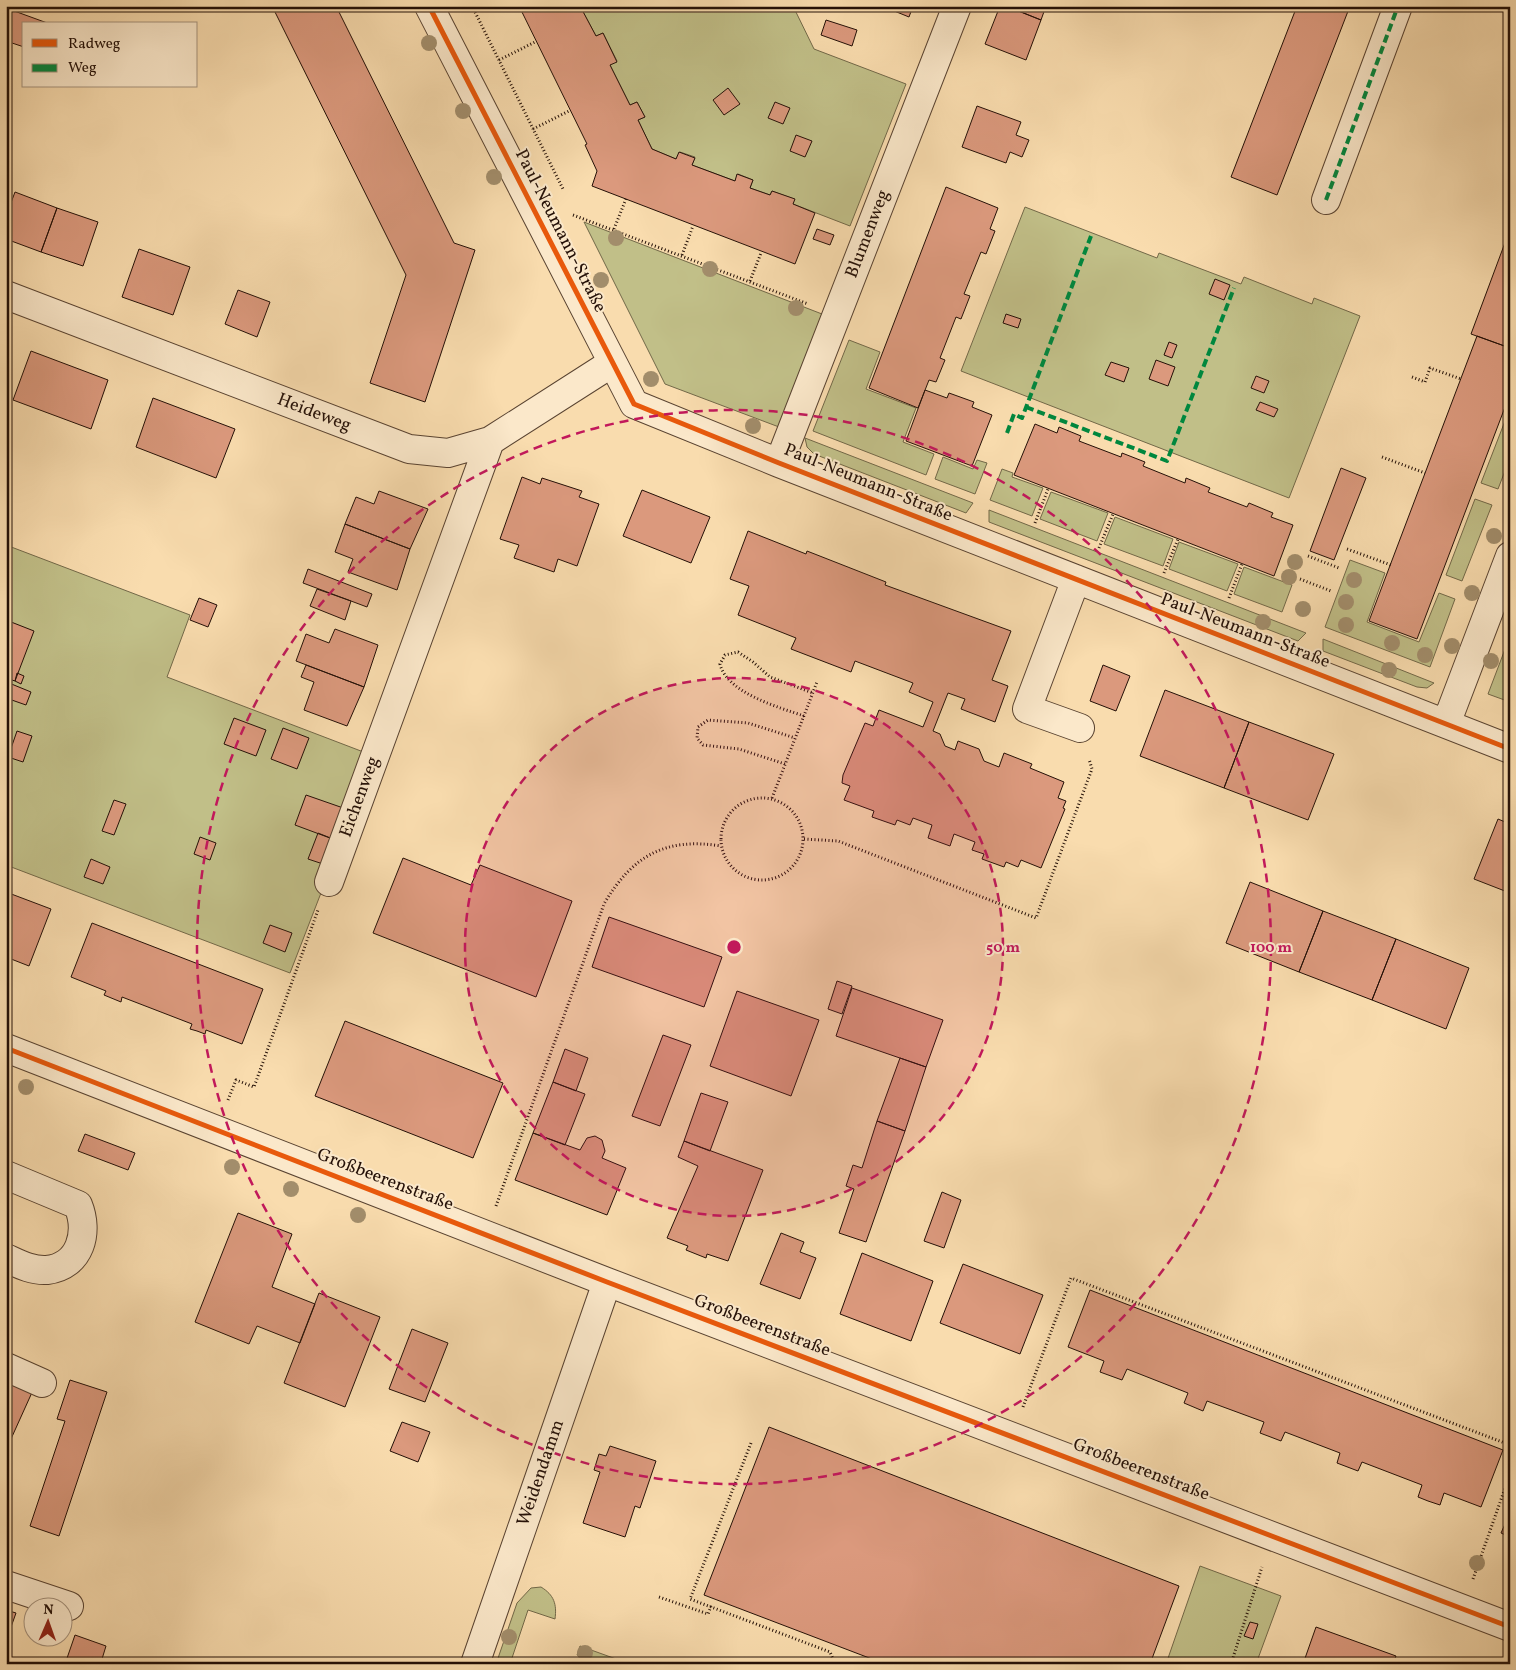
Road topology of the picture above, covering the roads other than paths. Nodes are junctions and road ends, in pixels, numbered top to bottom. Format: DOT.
graph roads {
  1 [pos="429,6"];
  2 [pos="957,6"];
  3 [pos="1398,6"];
  4 [pos="1326,200"];
  5 [pos="6,295"];
  6 [pos="612,363"];
  7 [pos="490,441"];
  8 [pos="779,463"];
  9 [pos="1510,556"];
  10 [pos="1076,579"];
  11 [pos="1446,724"];
  12 [pos="1080,728"];
  13 [pos="1510,749"];
  14 [pos="328,882"];
  15 [pos="6,1048"];
  16 [pos="6,1175"];
  17 [pos="6,1258"];
  18 [pos="607,1282"];
  19 [pos="6,1367"];
  20 [pos="42,1383"];
  21 [pos="6,1585"];
  22 [pos="45,1598"];
  23 [pos="1510,1627"];
  24 [pos="475,1664"];
  1 -- 6 [label="street, Paul-Neumann-Straße"];
  2 -- 8 [label="street, Blumenweg"];
  3 -- 4 [label="street"];
  5 -- 7 [label="street, Heideweg"];
  6 -- 7 [label="street, Heideweg"];
  6 -- 8 [label="street, Paul-Neumann-Straße"];
  7 -- 14 [label="street, Eichenweg"];
  8 -- 10 [label="street, Paul-Neumann-Straße"];
  9 -- 11 [label="street"];
  10 -- 11 [label="street, Paul-Neumann-Straße"];
  10 -- 12 [label="street"];
  11 -- 13 [label="street, Paul-Neumann-Straße"];
  15 -- 18 [label="street, Großbeerenstraße"];
  16 -- 17 [label="street"];
  18 -- 23 [label="street, Großbeerenstraße"];
  18 -- 24 [label="street, Weidendamm"];
  19 -- 20 [label="street"];
  21 -- 22 [label="street"];
}
